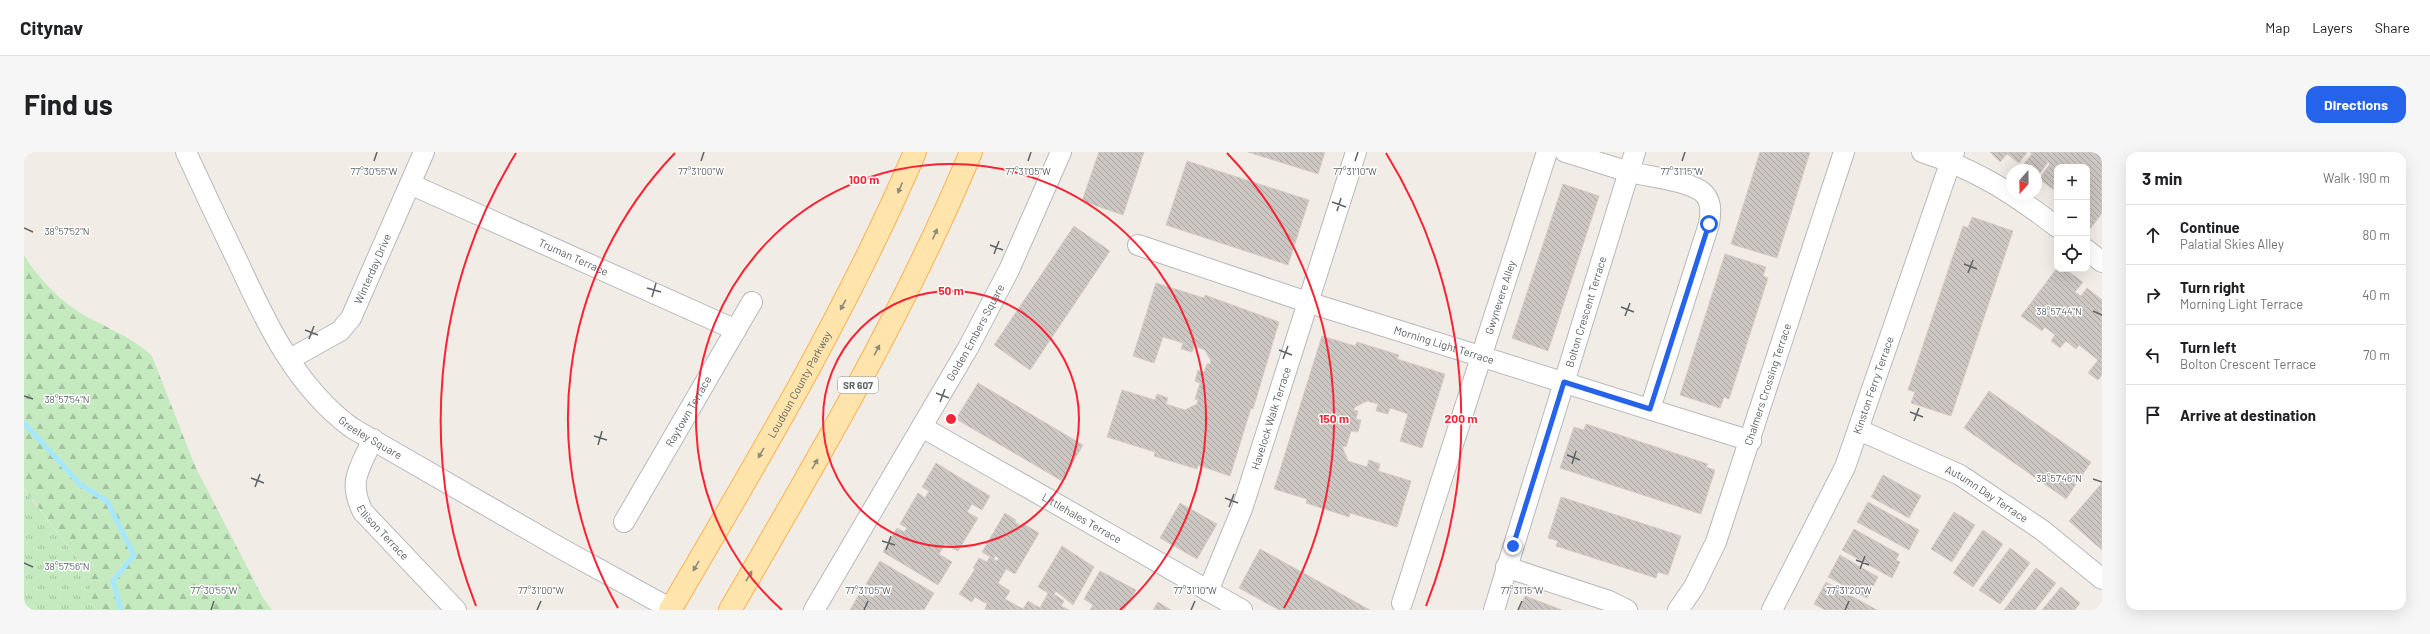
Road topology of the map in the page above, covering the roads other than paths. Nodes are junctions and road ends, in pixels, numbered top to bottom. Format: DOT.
graph roads {
  1 [pos="186,152"];
  2 [pos="424,152"];
  3 [pos="915,152"];
  4 [pos="971,152"];
  5 [pos="1061,152"];
  6 [pos="1356,152"];
  7 [pos="1546,152"];
  8 [pos="1565,152"];
  9 [pos="1635,152"];
  10 [pos="1844,152"];
  11 [pos="1922,152"];
  12 [pos="1952,157"];
  13 [pos="1630,172"];
  14 [pos="410,184"];
  15 [pos="2054,225"];
  16 [pos="1138,245"];
  17 [pos="752,302"];
  18 [pos="1307,302"];
  19 [pos="736,330"];
  20 [pos="1481,355"];
  21 [pos="290,359"];
  22 [pos="1564,382"];
  23 [pos="1650,409"];
  24 [pos="922,427"];
  25 [pos="1859,430"];
  26 [pos="373,440"];
  27 [pos="1751,441"];
  28 [pos="624,522"];
  29 [pos="1506,568"];
  30 [pos="2102,579"];
  31 [pos="1208,591"];
  32 [pos="1402,603"];
  33 [pos="456,610"];
  34 [pos="671,610"];
  35 [pos="730,610"];
  36 [pos="814,610"];
  37 [pos="1242,610"];
  38 [pos="1494,610"];
  39 [pos="1627,610"];
  40 [pos="1678,610"];
  41 [pos="1772,610"];
  1 -- 21 [label="street, Greeley Square"];
  2 -- 14 [label="street, Winterday Drive"];
  3 -- 34 [label="main road, Loudoun County Parkway, one-way"];
  35 -- 4 [label="main road, SR 607, one-way"];
  5 -- 24 [label="street, Golden Embers Square"];
  6 -- 18 [label="street, Havelock Walk Terrace"];
  7 -- 20 [label="street, Gwynevere Alley"];
  8 -- 13 [label="street"];
  9 -- 13 [label="street, Bolton Crescent Terrace"];
  10 -- 27 [label="street, Chalmers Crossing Terrace"];
  11 -- 12 [label="street"];
  12 -- 15 [label="street"];
  12 -- 25 [label="street, Kinston Ferry Terrace"];
  13 -- 22 [label="street, Bolton Crescent Terrace"];
  13 -- 23 [label="street"];
  14 -- 19 [label="street, Truman Terrace"];
  14 -- 21 [label="street, Winterday Drive"];
  16 -- 18 [label="street, Morning Light Terrace"];
  17 -- 19 [label="street, Raytown Terrace"];
  18 -- 20 [label="street, Morning Light Terrace"];
  18 -- 31 [label="street, Havelock Walk Terrace"];
  19 -- 28 [label="street, Raytown Terrace"];
  20 -- 22 [label="street, Morning Light Terrace"];
  20 -- 32 [label="street, Gwynevere Alley"];
  21 -- 26 [label="street, Greeley Square"];
  22 -- 23 [label="street, Morning Light Terrace"];
  22 -- 29 [label="street, Bolton Crescent Terrace"];
  23 -- 27 [label="street, Morning Light Terrace"];
  24 -- 31 [label="street, Littlehales Terrace"];
  24 -- 36 [label="street, Golden Embers Square"];
  25 -- 30 [label="street, Autumn Day Terrace"];
  25 -- 41 [label="street, Kinston Ferry Terrace"];
  26 -- 33 [label="street, Ellison Terrace"];
  26 -- 34 [label="street, Greeley Square"];
  27 -- 40 [label="street, Chalmers Crossing Terrace"];
  29 -- 38 [label="street, Bolton Crescent Terrace"];
  29 -- 39 [label="street"];
  31 -- 37 [label="street, Littlehales Terrace"];
}
